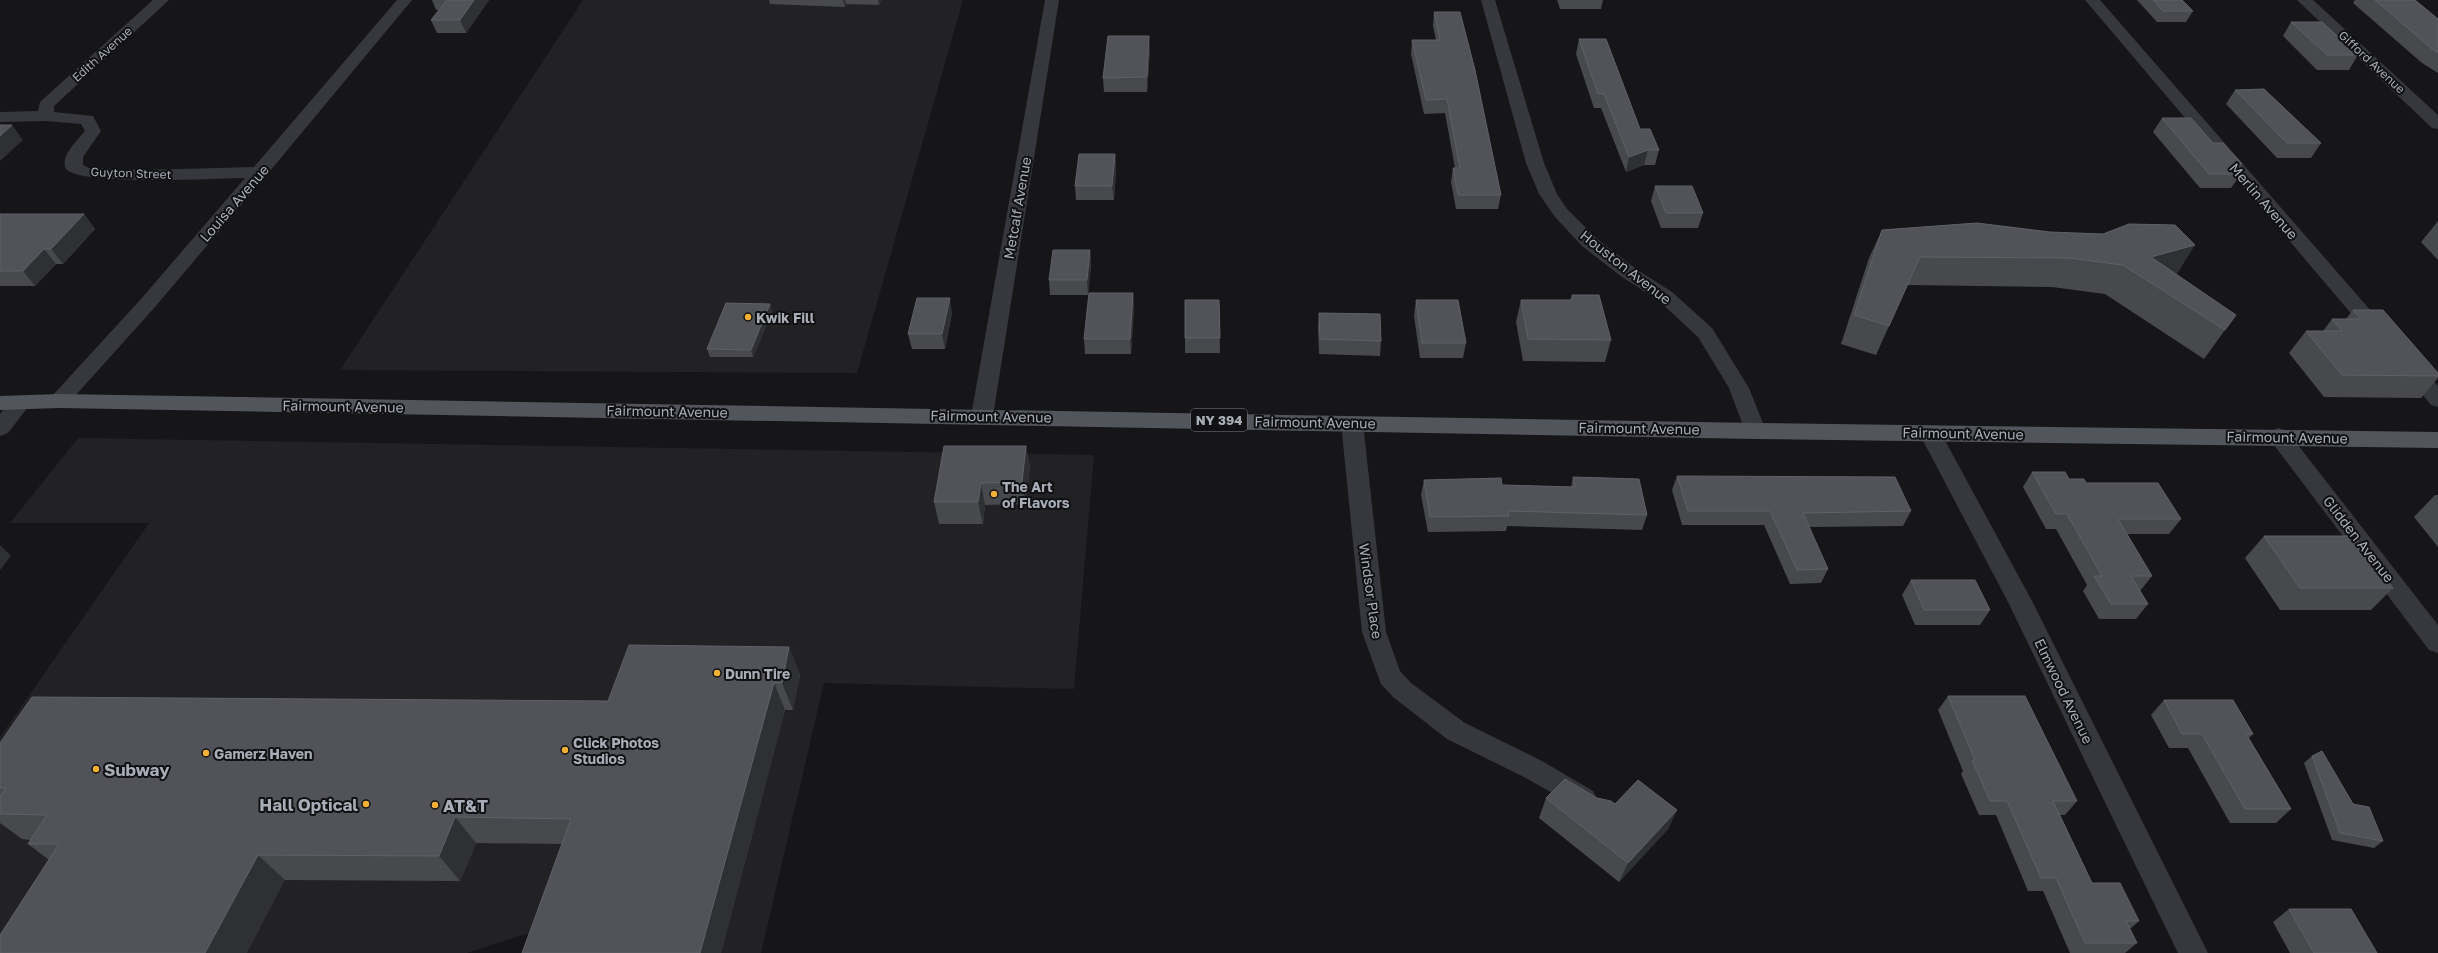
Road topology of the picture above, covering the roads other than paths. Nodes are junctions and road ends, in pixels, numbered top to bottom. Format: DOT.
graph roads {
  1 [pos="162,0"];
  2 [pos="405,0"];
  3 [pos="1052,0"];
  4 [pos="1488,0"];
  5 [pos="2092,0"];
  6 [pos="2304,0"];
  7 [pos="45,113"];
  8 [pos="0,117"];
  9 [pos="2438,124"];
  10 [pos="262,172"];
  11 [pos="2438,400"];
  12 [pos="58,401"];
  13 [pos="0,403"];
  14 [pos="22,403"];
  15 [pos="982,416"];
  16 [pos="1352,423"];
  17 [pos="0,428"];
  18 [pos="1755,431"];
  19 [pos="1930,433"];
  20 [pos="2279,436"];
  21 [pos="2438,440"];
  22 [pos="2438,643"];
  23 [pos="1600,808"];
  24 [pos="2193,953"];
  1 -- 7 [label="street, Edith Avenue"];
  2 -- 10 [label="street, Louisa Avenue"];
  3 -- 15 [label="street, Metcalf Avenue"];
  4 -- 18 [label="street, Houston Avenue"];
  5 -- 11 [label="street, Merlin Avenue"];
  6 -- 9 [label="street, Gifford Avenue"];
  7 -- 8 [label="street, Guyton Street"];
  7 -- 10 [label="street, Guyton Street"];
  10 -- 12 [label="street, Louisa Avenue"];
  12 -- 14 [label="main road, Fairmount Avenue / NY 394"];
  12 -- 15 [label="main road, Fairmount Avenue / NY 394"];
  13 -- 14 [label="main road, Fairmount Avenue / NY 394"];
  14 -- 17 [label="street"];
  15 -- 16 [label="main road, Fairmount Avenue / NY 394"];
  16 -- 18 [label="main road, Fairmount Avenue / NY 394"];
  16 -- 23 [label="street, Windsor Place"];
  18 -- 19 [label="main road, Fairmount Avenue / NY 394"];
  19 -- 20 [label="main road, Fairmount Avenue / NY 394"];
  19 -- 24 [label="street, Elmwood Avenue"];
  20 -- 21 [label="main road, Fairmount Avenue / NY 394"];
  20 -- 22 [label="street, Glidden Avenue"];
}
